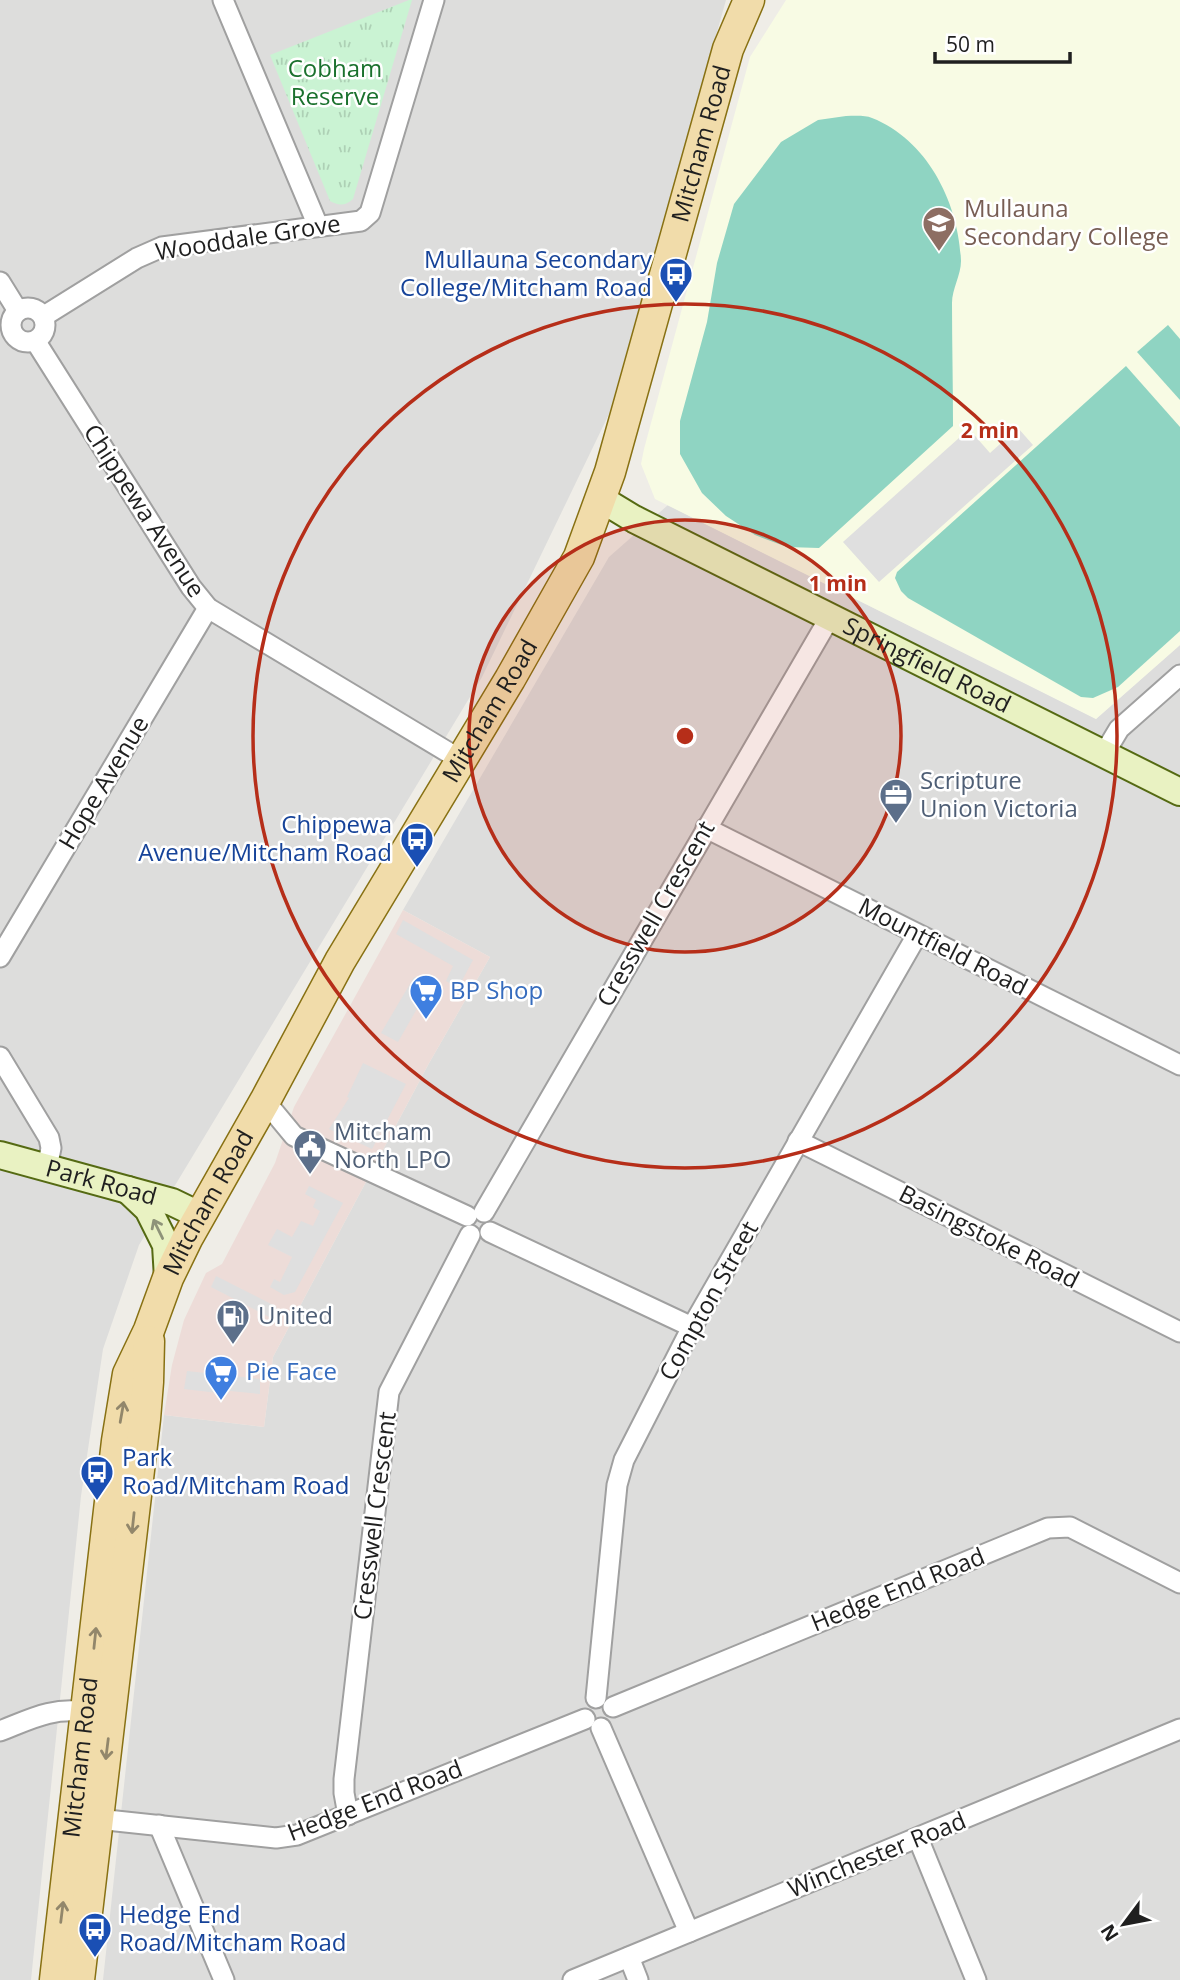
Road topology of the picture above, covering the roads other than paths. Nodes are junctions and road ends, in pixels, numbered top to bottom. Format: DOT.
graph roads {
  1 [pos="223,0"];
  2 [pos="434,0"];
  3 [pos="749,0"];
  4 [pos="760,0"];
  5 [pos="728,49"];
  6 [pos="318,226"];
  7 [pos="0,282"];
  8 [pos="18,311"];
  9 [pos="44,316"];
  10 [pos="7,339"];
  11 [pos="36,342"];
  12 [pos="601,499"];
  13 [pos="208,608"];
  14 [pos="830,617"];
  15 [pos="1180,675"];
  16 [pos="1104,754"];
  17 [pos="461,760"];
  18 [pos="1180,792"];
  19 [pos="706,828"];
  20 [pos="917,935"];
  21 [pos="0,957"];
  22 [pos="0,1057"];
  23 [pos="1180,1065"];
  24 [pos="265,1101"];
  25 [pos="798,1141"];
  26 [pos="0,1155"];
  27 [pos="47,1168"];
  28 [pos="128,1190"];
  29 [pos="201,1216"];
  30 [pos="478,1224"];
  31 [pos="168,1278"];
  32 [pos="692,1327"];
  33 [pos="1180,1332"];
  34 [pos="1180,1583"];
  35 [pos="604,1702"];
  36 [pos="99,1714"];
  37 [pos="593,1723"];
  38 [pos="1180,1729"];
  39 [pos="0,1731"];
  40 [pos="348,1815"];
  41 [pos="86,1818"];
  42 [pos="159,1825"];
  43 [pos="918,1838"];
  44 [pos="689,1932"];
  45 [pos="629,1957"];
  46 [pos="55,1980"];
  47 [pos="79,1980"];
  48 [pos="223,1980"];
  49 [pos="573,1980"];
  50 [pos="638,1980"];
  51 [pos="975,1980"];
  1 -- 6 [label="street"];
  2 -- 6 [label="street, Wooddale Grove"];
  3 -- 5 [label="main road, Mitcham Road"];
  4 -- 5 [label="main road, Mitcham Road"];
  5 -- 12 [label="main road, Mitcham Road"];
  6 -- 9 [label="street, Wooddale Grove"];
  7 -- 8 [label="street"];
  8 -- 9 [label="street"];
  8 -- 10 [label="street"];
  9 -- 11 [label="street"];
  10 -- 11 [label="street"];
  11 -- 13 [label="street, Chippewa Avenue"];
  12 -- 14 [label="main road, Springfield Road"];
  12 -- 17 [label="main road, Mitcham Road"];
  13 -- 17 [label="street, Chippewa Avenue"];
  13 -- 21 [label="street, Hope Avenue"];
  14 -- 16 [label="main road, Springfield Road"];
  14 -- 19 [label="street, Cresswell Crescent"];
  15 -- 16 [label="street"];
  16 -- 18 [label="main road, Springfield Road"];
  17 -- 24 [label="main road, Mitcham Road"];
  19 -- 20 [label="street, Mountfield Road"];
  19 -- 30 [label="street, Cresswell Crescent"];
  20 -- 23 [label="street, Mountfield Road"];
  20 -- 25 [label="street, Compton Street"];
  22 -- 27 [label="street"];
  24 -- 29 [label="main road, Mitcham Road"];
  24 -- 30 [label="street"];
  25 -- 32 [label="street, Compton Street"];
  25 -- 33 [label="street, Basingstoke Road"];
  26 -- 27 [label="main road, Park Road"];
  27 -- 28 [label="main road, Park Road"];
  28 -- 29 [label="main road, Park Road"];
  31 -- 28 [label="main road, one-way"];
  29 -- 31 [label="main road, Mitcham Road"];
  30 -- 32 [label="street"];
  30 -- 40 [label="street, Cresswell Crescent"];
  31 -- 36 [label="main road, Mitcham Road"];
  32 -- 35 [label="street, Compton Street"];
  34 -- 35 [label="street, Hedge End Road"];
  35 -- 37 [label="street"];
  35 -- 37 [label="street"];
  36 -- 39 [label="street"];
  36 -- 41 [label="main road, Mitcham Road"];
  37 -- 40 [label="street, Hedge End Road"];
  37 -- 44 [label="street"];
  38 -- 43 [label="street, Winchester Road"];
  40 -- 42 [label="street, Hedge End Road"];
  41 -- 42 [label="street, Hedge End Road"];
  46 -- 41 [label="main road, Mitcham Road, one-way"];
  41 -- 47 [label="main road, Mitcham Road"];
  42 -- 48 [label="street"];
  43 -- 44 [label="street, Winchester Road"];
  43 -- 51 [label="street"];
  44 -- 45 [label="street, Winchester Road"];
  45 -- 49 [label="street, Winchester Road"];
  45 -- 50 [label="street"];
}
